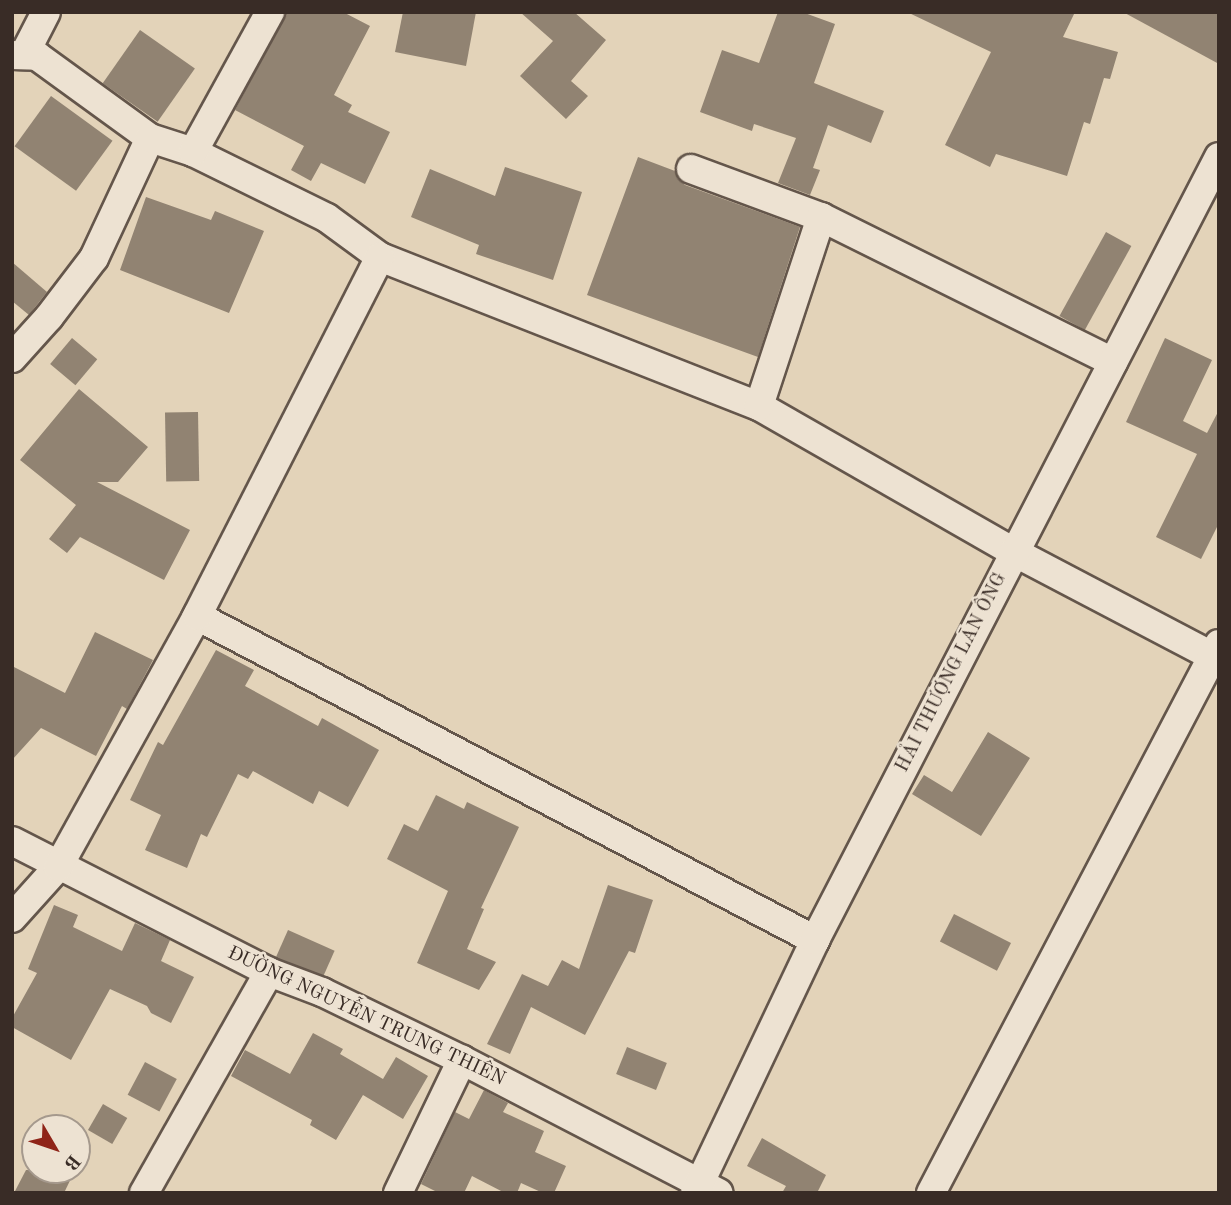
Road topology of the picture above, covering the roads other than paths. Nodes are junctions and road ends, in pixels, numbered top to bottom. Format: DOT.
graph roads {
  1 [pos="46,12"];
  2 [pos="270,12"];
  3 [pos="18,55"];
  4 [pos="150,138"];
  5 [pos="193,152"];
  6 [pos="1219,157"];
  7 [pos="691,169"];
  8 [pos="821,217"];
  9 [pos="380,257"];
  10 [pos="12,358"];
  11 [pos="1113,362"];
  12 [pos="759,406"];
  13 [pos="1014,552"];
  14 [pos="197,616"];
  15 [pos="1215,650"];
  16 [pos="12,841"];
  17 [pos="58,867"];
  18 [pos="12,918"];
  19 [pos="815,940"];
  20 [pos="269,972"];
  21 [pos="462,1060"];
  22 [pos="705,1190"];
  23 [pos="145,1193"];
  24 [pos="398,1193"];
  25 [pos="931,1193"];
  1 -- 3 [label="street"];
  2 -- 5 [label="street"];
  3 -- 4 [label="street"];
  4 -- 5 [label="street"];
  4 -- 10 [label="street"];
  5 -- 9 [label="street"];
  6 -- 11 [label="street, HẢI THƯỢNG LÃN ÔNG"];
  7 -- 8 [label="street"];
  8 -- 11 [label="street"];
  8 -- 12 [label="street"];
  9 -- 12 [label="street"];
  9 -- 14 [label="street"];
  11 -- 13 [label="street, HẢI THƯỢNG LÃN ÔNG"];
  12 -- 13 [label="street"];
  13 -- 15 [label="street"];
  13 -- 19 [label="street, HẢI THƯỢNG LÃN ÔNG"];
  14 -- 17 [label="street"];
  14 -- 19 [label="street"];
  15 -- 25 [label="street"];
  16 -- 17 [label="street, ĐƯỜNG NGUYỄN TRUNG THIÊN"];
  17 -- 18 [label="street"];
  17 -- 20 [label="street, ĐƯỜNG NGUYỄN TRUNG THIÊN"];
  19 -- 22 [label="street, HẢI THƯỢNG LÃN ÔNG"];
  20 -- 21 [label="street, ĐƯỜNG NGUYỄN TRUNG THIÊN"];
  20 -- 23 [label="street"];
  21 -- 22 [label="street, ĐƯỜNG NGUYỄN TRUNG THIÊN"];
  21 -- 24 [label="street"];
}
